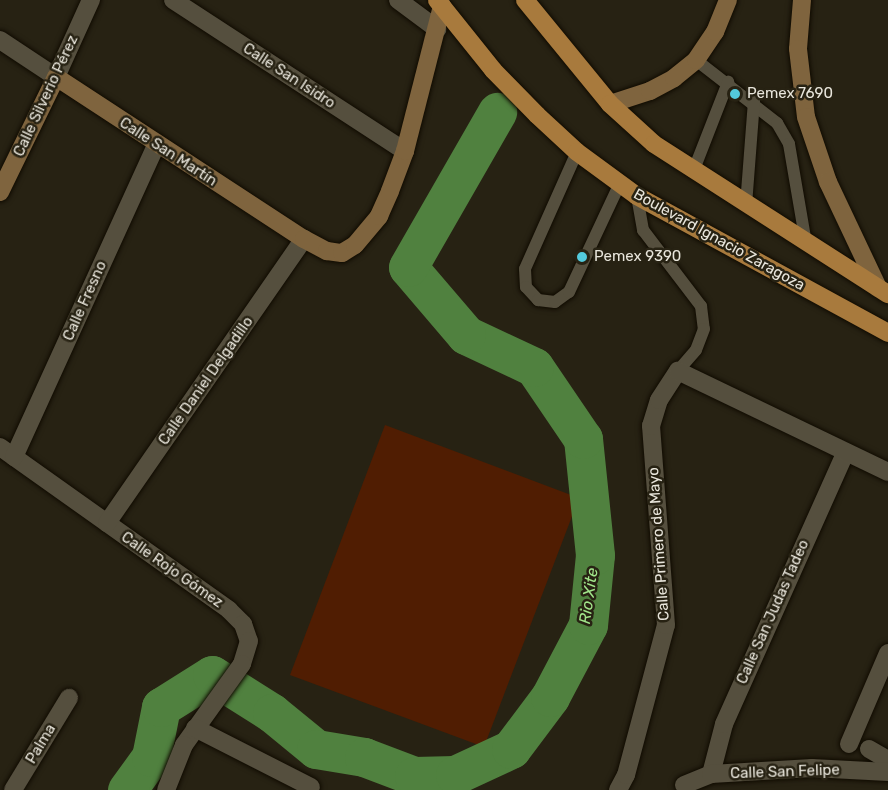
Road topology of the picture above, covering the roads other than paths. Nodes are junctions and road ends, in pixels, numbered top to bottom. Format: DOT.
graph roads {
  1 [pos="92,0"];
  2 [pos="173,0"];
  3 [pos="398,0"];
  4 [pos="525,0"];
  5 [pos="728,0"];
  6 [pos="802,0"];
  7 [pos="440,3"];
  8 [pos="437,29"];
  9 [pos="0,39"];
  10 [pos="696,60"];
  11 [pos="56,77"];
  12 [pos="728,81"];
  13 [pos="754,101"];
  14 [pos="610,105"];
  15 [pos="156,145"];
  16 [pos="405,151"];
  17 [pos="577,152"];
  18 [pos="693,172"];
  19 [pos="620,183"];
  20 [pos="0,192"];
  21 [pos="637,196"];
  22 [pos="746,205"];
  23 [pos="304,238"];
  24 [pos="806,243"];
  25 [pos="883,291"];
  26 [pos="888,333"];
  27 [pos="678,371"];
  28 [pos="7,452"];
  29 [pos="845,454"];
  30 [pos="888,472"];
  31 [pos="107,523"];
  32 [pos="888,653"];
  33 [pos="69,698"];
  34 [pos="195,728"];
  35 [pos="849,744"];
  36 [pos="869,749"];
  37 [pos="888,760"];
  38 [pos="888,772"];
  39 [pos="711,774"];
  40 [pos="9,785"];
  41 [pos="684,785"];
  42 [pos="311,787"];
  43 [pos="166,790"];
  44 [pos="618,790"];
  1 -- 11 [label="street, Calle Silverio Pérez"];
  2 -- 16 [label="street, Calle San Isidro"];
  3 -- 8 [label="street"];
  4 -- 14 [label="main road"];
  5 -- 10 [label="street"];
  6 -- 25 [label="street"];
  7 -- 8 [label="street"];
  7 -- 17 [label="main road, Boulevard Ignacio Zaragoza"];
  8 -- 16 [label="street"];
  9 -- 11 [label="street, Calle San Martín"];
  10 -- 12 [label="lane"];
  10 -- 14 [label="street"];
  11 -- 15 [label="street, Calle San Martín"];
  11 -- 20 [label="street, Calle Silverio Pérez"];
  12 -- 13 [label="lane"];
  12 -- 18 [label="lane"];
  13 -- 22 [label="lane"];
  13 -- 24 [label="lane"];
  14 -- 18 [label="main road"];
  15 -- 23 [label="street, Calle San Martín"];
  15 -- 28 [label="street, Calle Fresno"];
  16 -- 23 [label="street, Calle San Martín"];
  17 -- 19 [label="main road, Boulevard Ignacio Zaragoza"];
  17 -- 19 [label="lane"];
  18 -- 22 [label="main road"];
  19 -- 21 [label="main road, Boulevard Ignacio Zaragoza"];
  21 -- 26 [label="main road, Boulevard Ignacio Zaragoza"];
  21 -- 27 [label="lane"];
  22 -- 24 [label="main road"];
  23 -- 31 [label="street, Calle Daniel Delgadillo"];
  24 -- 25 [label="main road"];
  27 -- 29 [label="street"];
  27 -- 44 [label="street, Calle Primero de Mayo"];
  28 -- 31 [label="street, Calle Rojo Gómez"];
  29 -- 30 [label="street"];
  29 -- 39 [label="street, Calle San Judas Tadeo"];
  31 -- 34 [label="street, Calle Rojo Gómez"];
  32 -- 35 [label="street, Calle San Felipe"];
  33 -- 40 [label="street, Palma"];
  34 -- 42 [label="street"];
  34 -- 43 [label="street, Calle Rojo Gómez"];
  36 -- 37 [label="street"];
  38 -- 39 [label="street, Calle San Felipe"];
  39 -- 41 [label="street, Calle San Felipe"];
}
